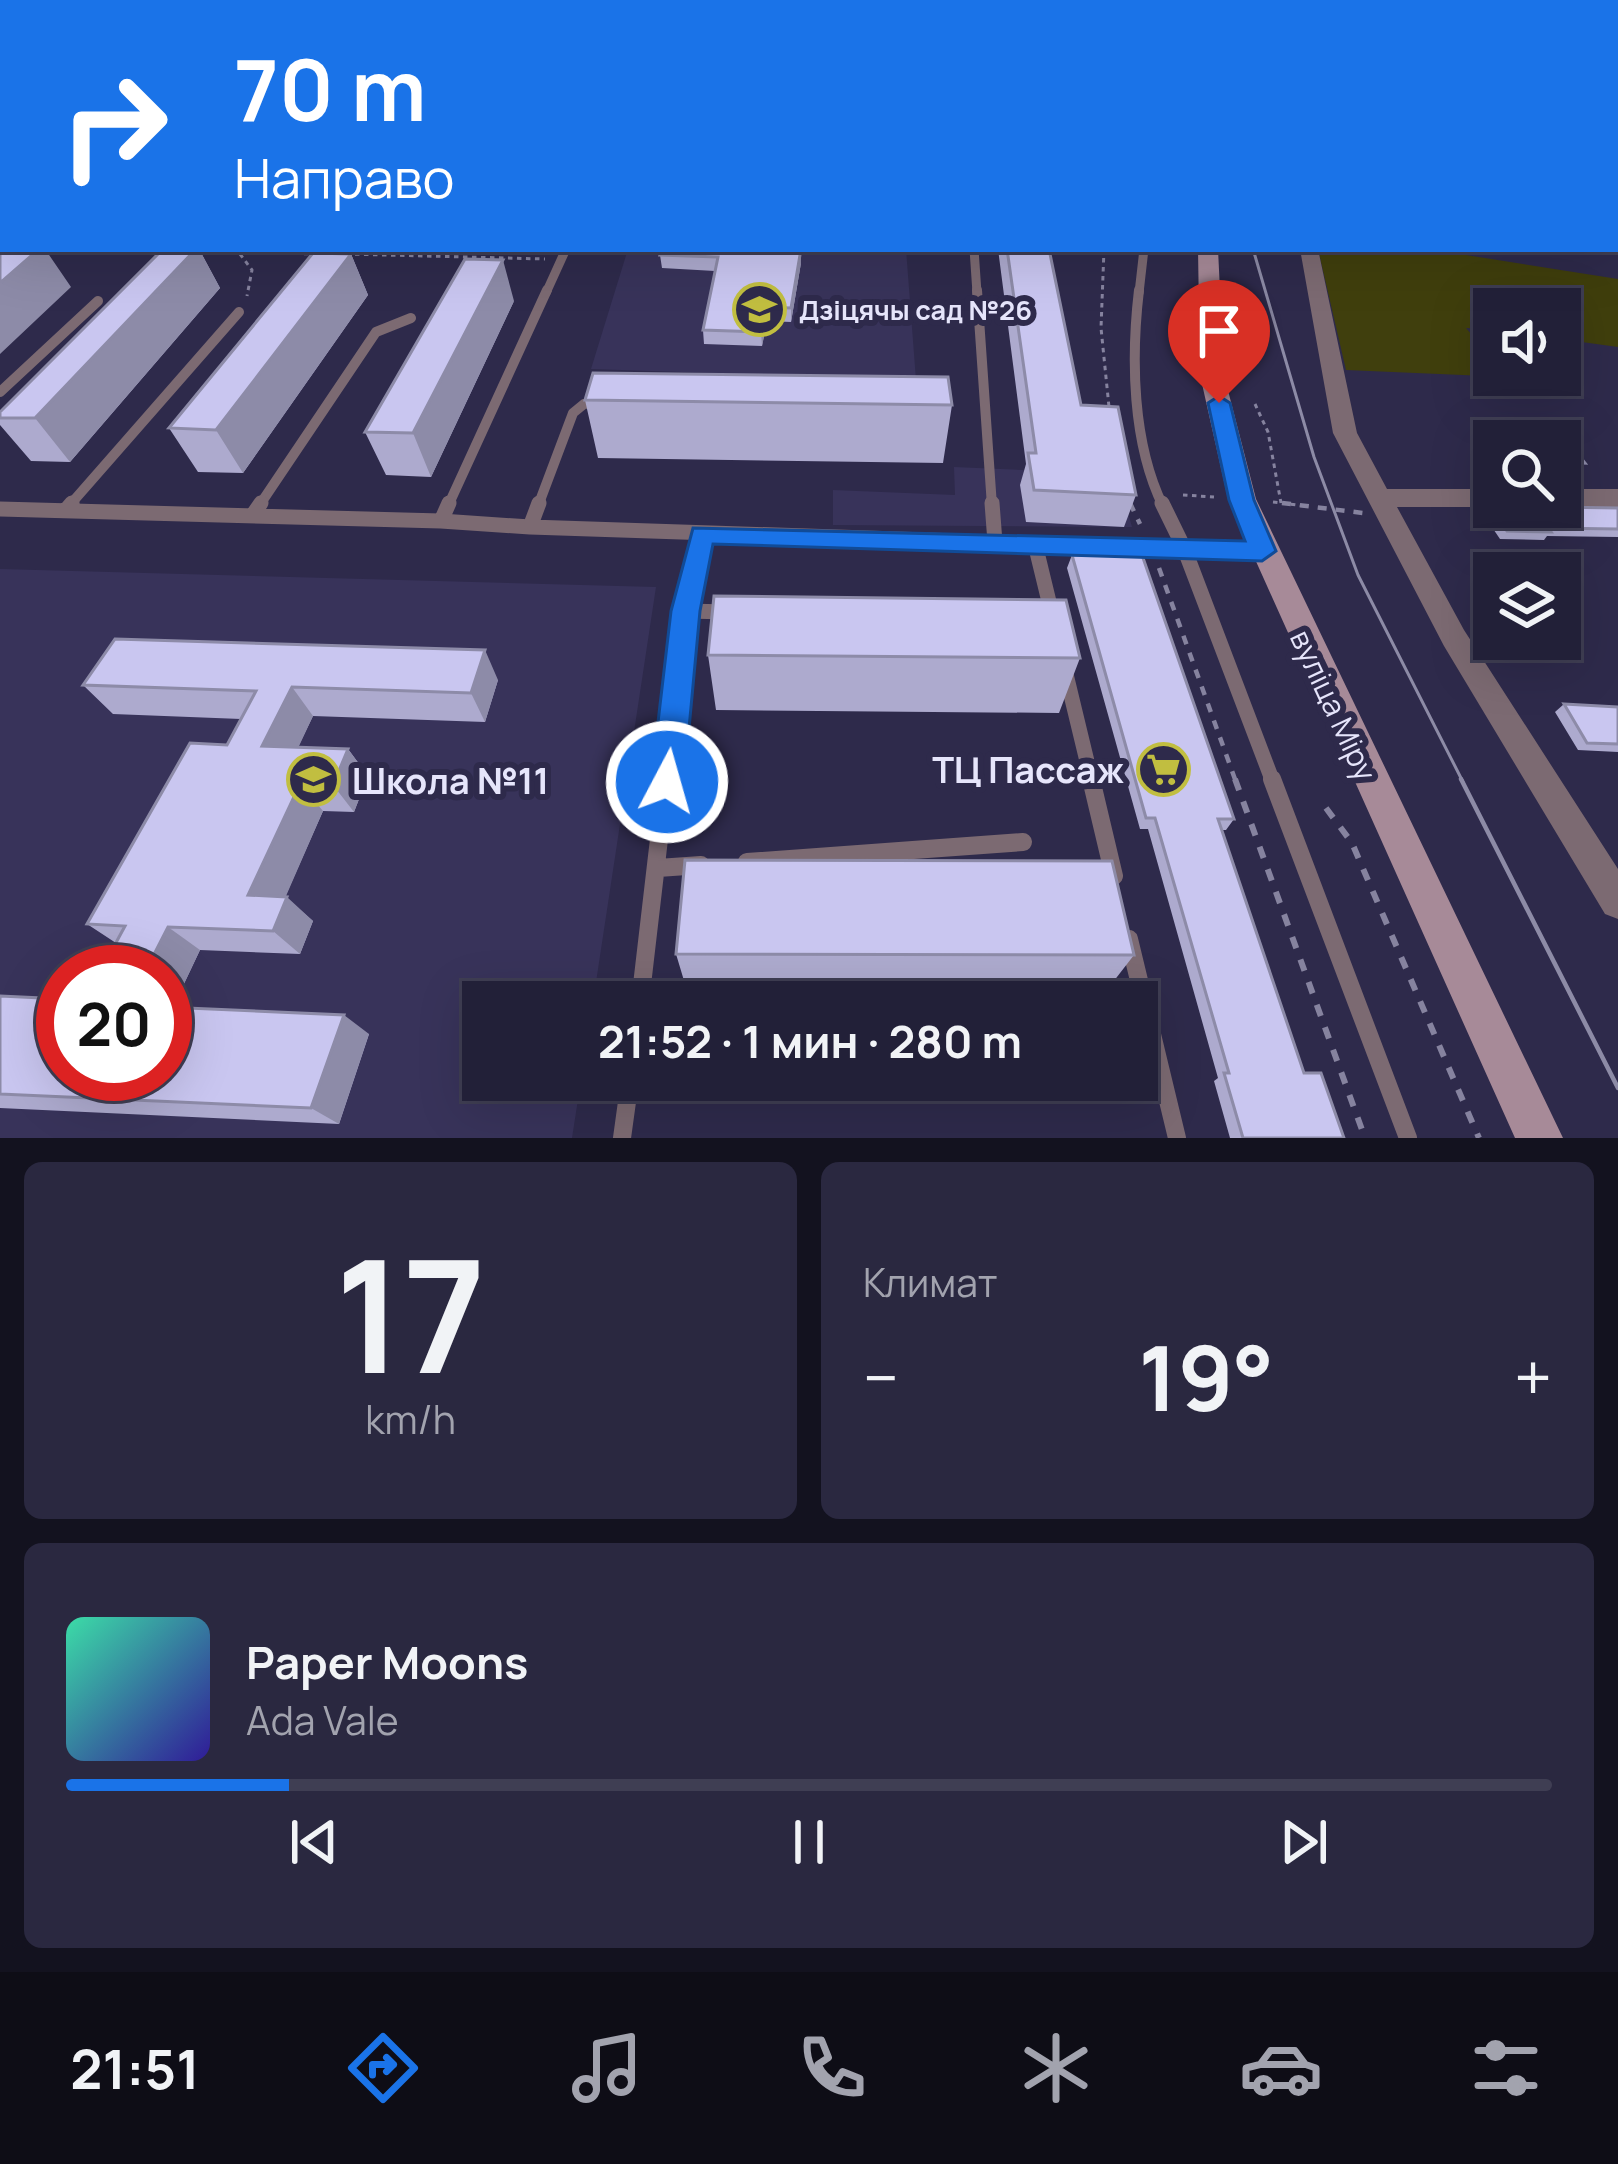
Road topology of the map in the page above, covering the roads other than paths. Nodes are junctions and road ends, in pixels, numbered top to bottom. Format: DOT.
graph roads {
  1 [pos="974,252"];
  2 [pos="1144,252"];
  3 [pos="1208,252"];
  4 [pos="1310,252"];
  5 [pos="564,254"];
  6 [pos="98,301"];
  7 [pos="239,312"];
  8 [pos="411,318"];
  9 [pos="0,392"];
  10 [pos="627,403"];
  11 [pos="1618,497"];
  12 [pos="1382,498"];
  13 [pos="1473,498"];
  14 [pos="1581,498"];
  15 [pos="0,508"];
  16 [pos="66,510"];
  17 [pos="252,516"];
  18 [pos="441,521"];
  19 [pos="530,526"];
  20 [pos="702,535"];
  21 [pos="995,542"];
  22 [pos="1035,544"];
  23 [pos="1184,548"];
  24 [pos="1262,551"];
  25 [pos="686,611"];
  26 [pos="753,612"];
  27 [pos="1057,635"];
  28 [pos="1062,658"];
  29 [pos="1023,842"];
  30 [pos="658,868"];
  31 [pos="1116,885"];
  32 [pos="1618,901"];
  33 [pos="1122,908"];
  34 [pos="643,981"];
  35 [pos="627,1101"];
  36 [pos="622,1138"];
  37 [pos="1177,1138"];
  38 [pos="1408,1138"];
  39 [pos="1539,1138"];
  1 -- 21 [label="lane"];
  2 -- 23 [label="lane"];
  3 -- 24 [label="main road, вуліца Міру"];
  4 -- 12 [label="street"];
  5 -- 18 [label="lane"];
  6 -- 9 [label="lane"];
  7 -- 16 [label="lane"];
  8 -- 17 [label="lane"];
  10 -- 19 [label="lane"];
  11 -- 14 [label="street"];
  12 -- 13 [label="street"];
  12 -- 32 [label="street"];
  15 -- 16 [label="lane"];
  16 -- 17 [label="lane"];
  17 -- 18 [label="lane"];
  18 -- 19 [label="lane"];
  19 -- 20 [label="lane"];
  20 -- 21 [label="lane"];
  20 -- 25 [label="lane"];
  21 -- 22 [label="lane"];
  22 -- 23 [label="lane"];
  22 -- 27 [label="lane"];
  23 -- 24 [label="lane"];
  23 -- 38 [label="lane"];
  24 -- 39 [label="main road, вуліца Міру"];
  25 -- 26 [label="lane"];
  25 -- 30 [label="lane"];
  28 -- 31 [label="lane"];
  29 -- 30 [label="lane"];
  30 -- 34 [label="lane"];
  33 -- 37 [label="lane"];
  35 -- 36 [label="lane"];
}
